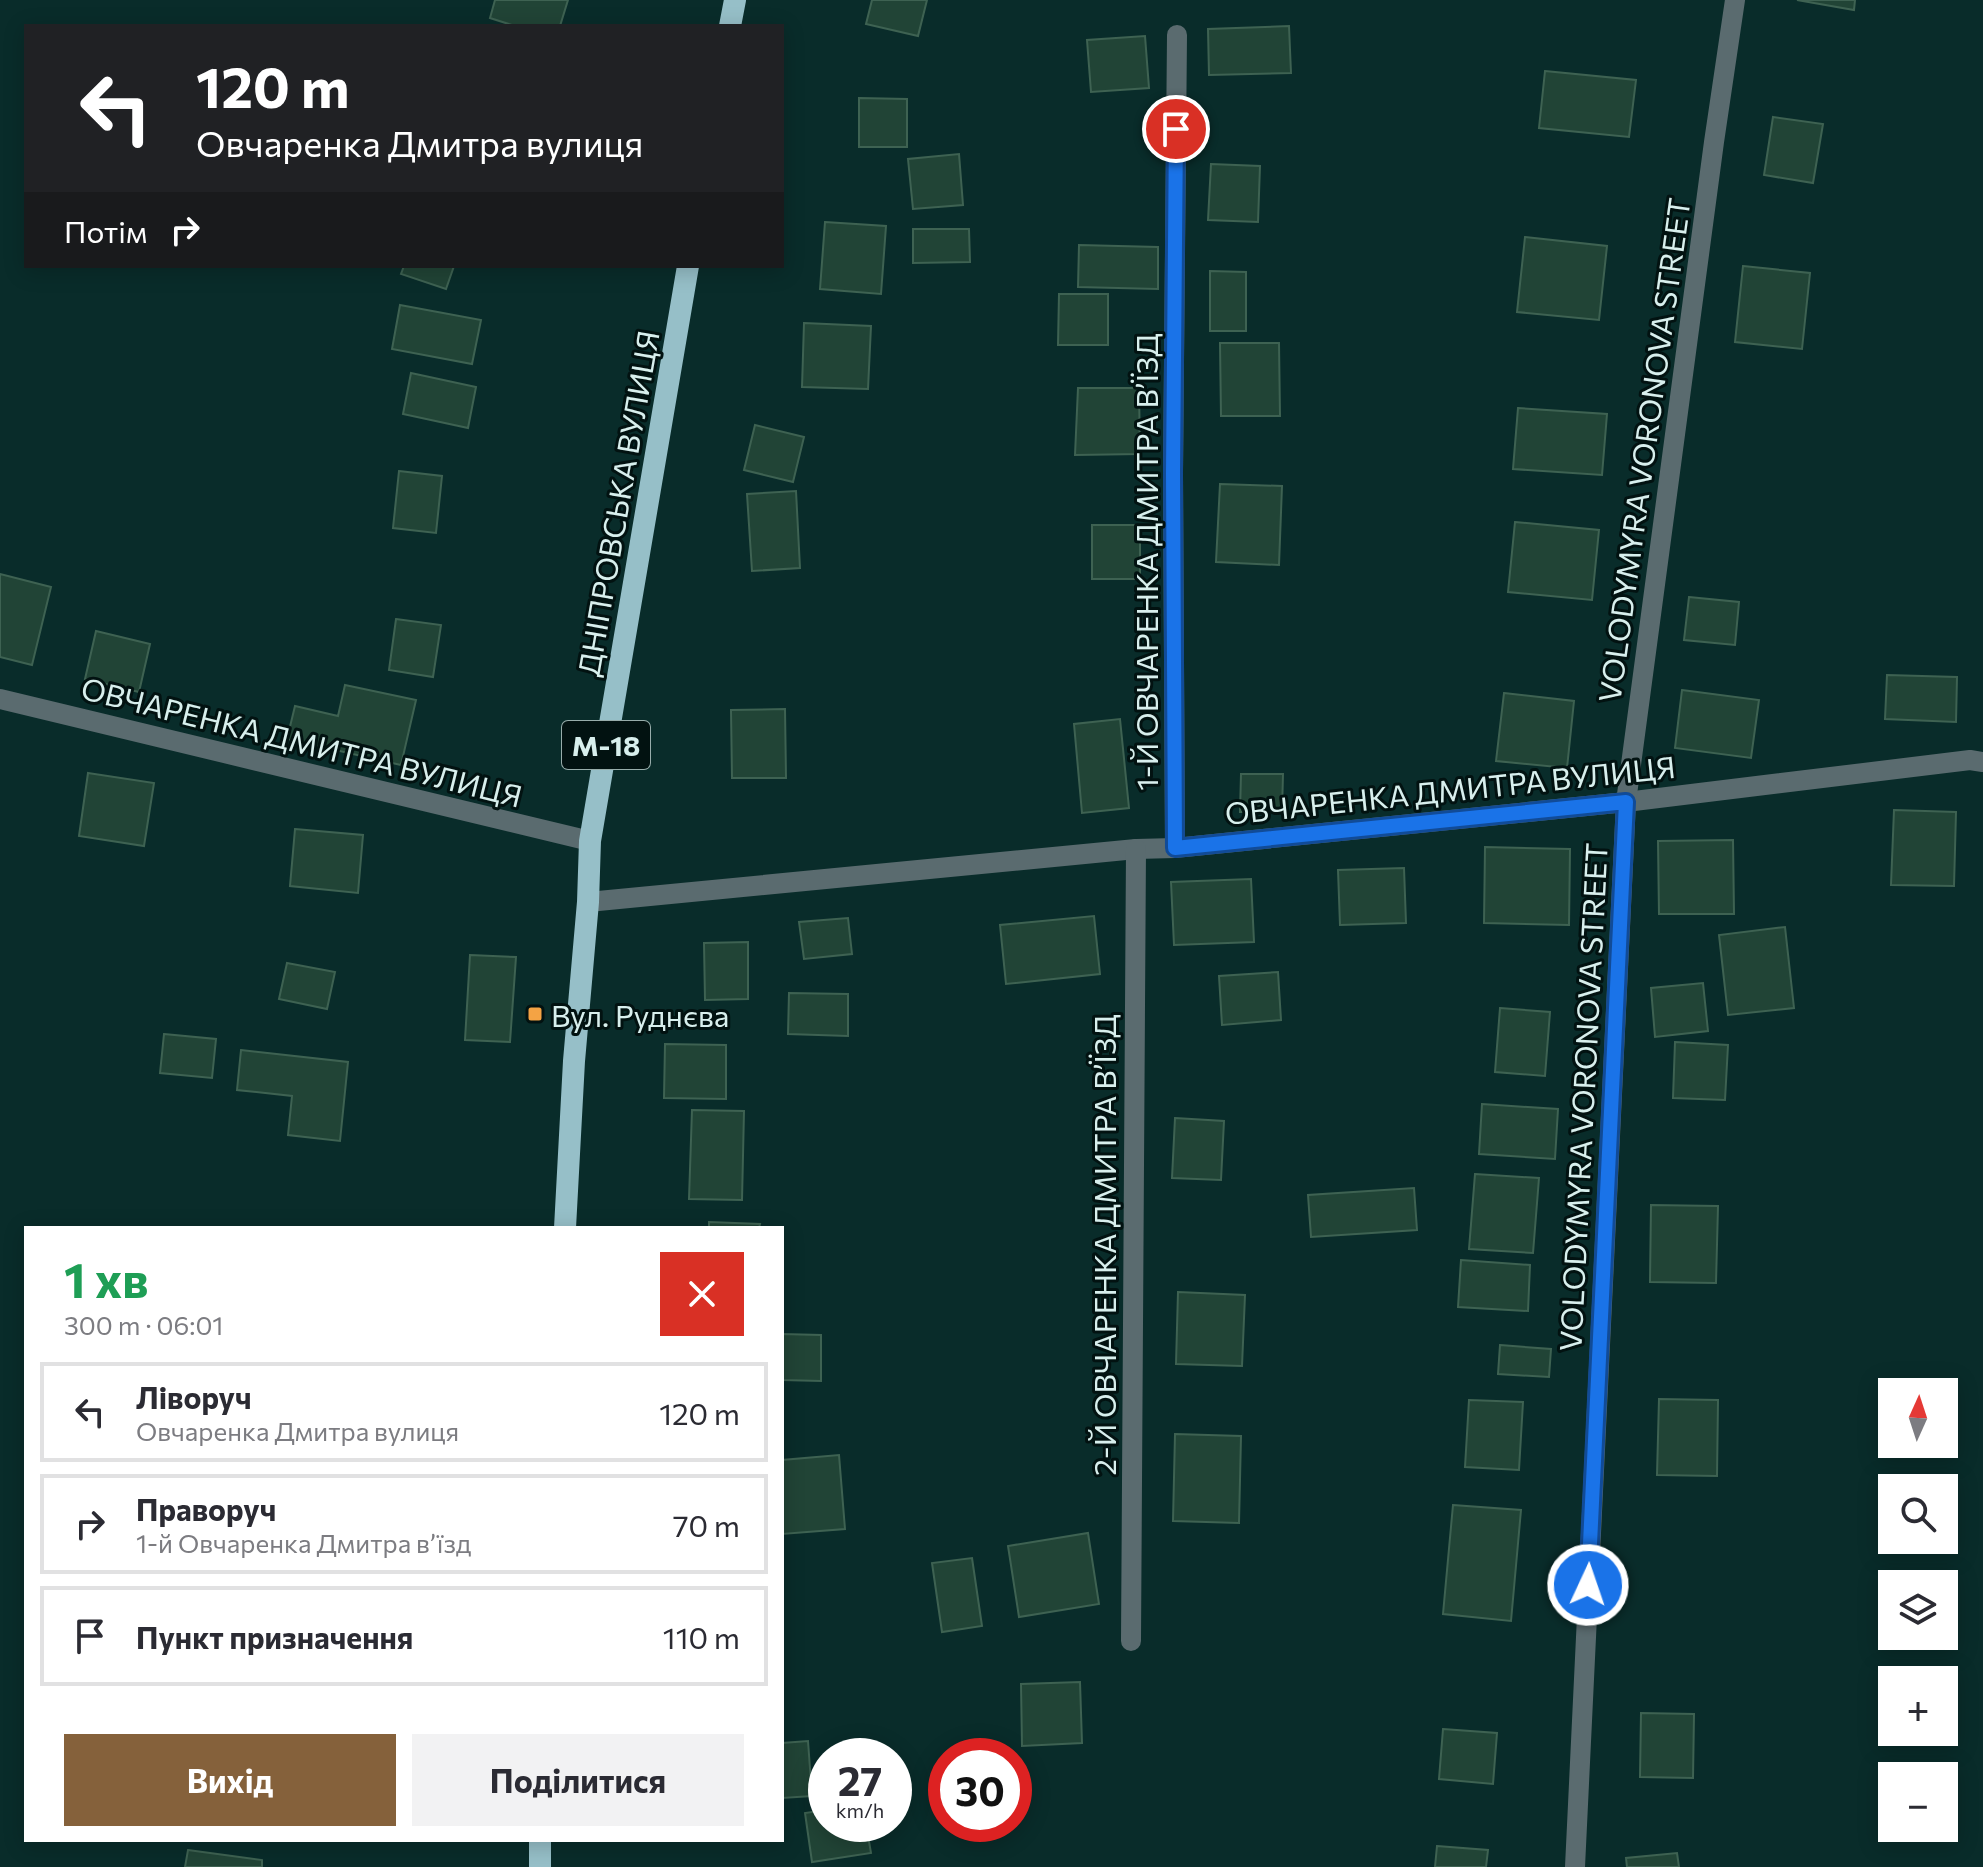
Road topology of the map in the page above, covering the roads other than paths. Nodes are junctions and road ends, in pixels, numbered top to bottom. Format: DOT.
graph roads {
  1 [pos="735,0"];
  2 [pos="1735,0"];
  3 [pos="730,24"];
  4 [pos="1177,35"];
  5 [pos="688,268"];
  6 [pos="0,699"];
  7 [pos="1983,762"];
  8 [pos="1626,802"];
  9 [pos="590,841"];
  10 [pos="1175,848"];
  11 [pos="1136,849"];
  12 [pos="588,902"];
  13 [pos="565,1226"];
  14 [pos="1131,1641"];
  15 [pos="540,1842"];
  16 [pos="540,1867"];
  17 [pos="1575,1867"];
  1 -- 3 [label="highway"];
  2 -- 8 [label="street, VOLODYMYRA VORONOVA STREET"];
  4 -- 10 [label="street, 1-Й ОВЧАРЕНКА ДМИТРА В’ЇЗД"];
  5 -- 9 [label="highway, ДНІПРОВСЬКА ВУЛИЦЯ / М-18"];
  6 -- 9 [label="street, ОВЧАРЕНКА ДМИТРА ВУЛИЦЯ"];
  7 -- 8 [label="street, ОВЧАРЕНКА ДМИТРА ВУЛИЦЯ"];
  8 -- 10 [label="street, ОВЧАРЕНКА ДМИТРА ВУЛИЦЯ"];
  8 -- 17 [label="street, VOLODYMYRA VORONOVA STREET"];
  9 -- 12 [label="highway, ДНІПРОВСЬКА ВУЛИЦЯ / М-18"];
  10 -- 11 [label="street, ОВЧАРЕНКА ДМИТРА ВУЛИЦЯ"];
  11 -- 12 [label="street, ОВЧАРЕНКА ДМИТРА ВУЛИЦЯ"];
  11 -- 14 [label="street, 2-Й ОВЧАРЕНКА ДМИТРА В’ЇЗД"];
  12 -- 13 [label="highway, ДНІПРОВСЬКА ВУЛИЦЯ / М-18"];
  15 -- 16 [label="highway"];
}
